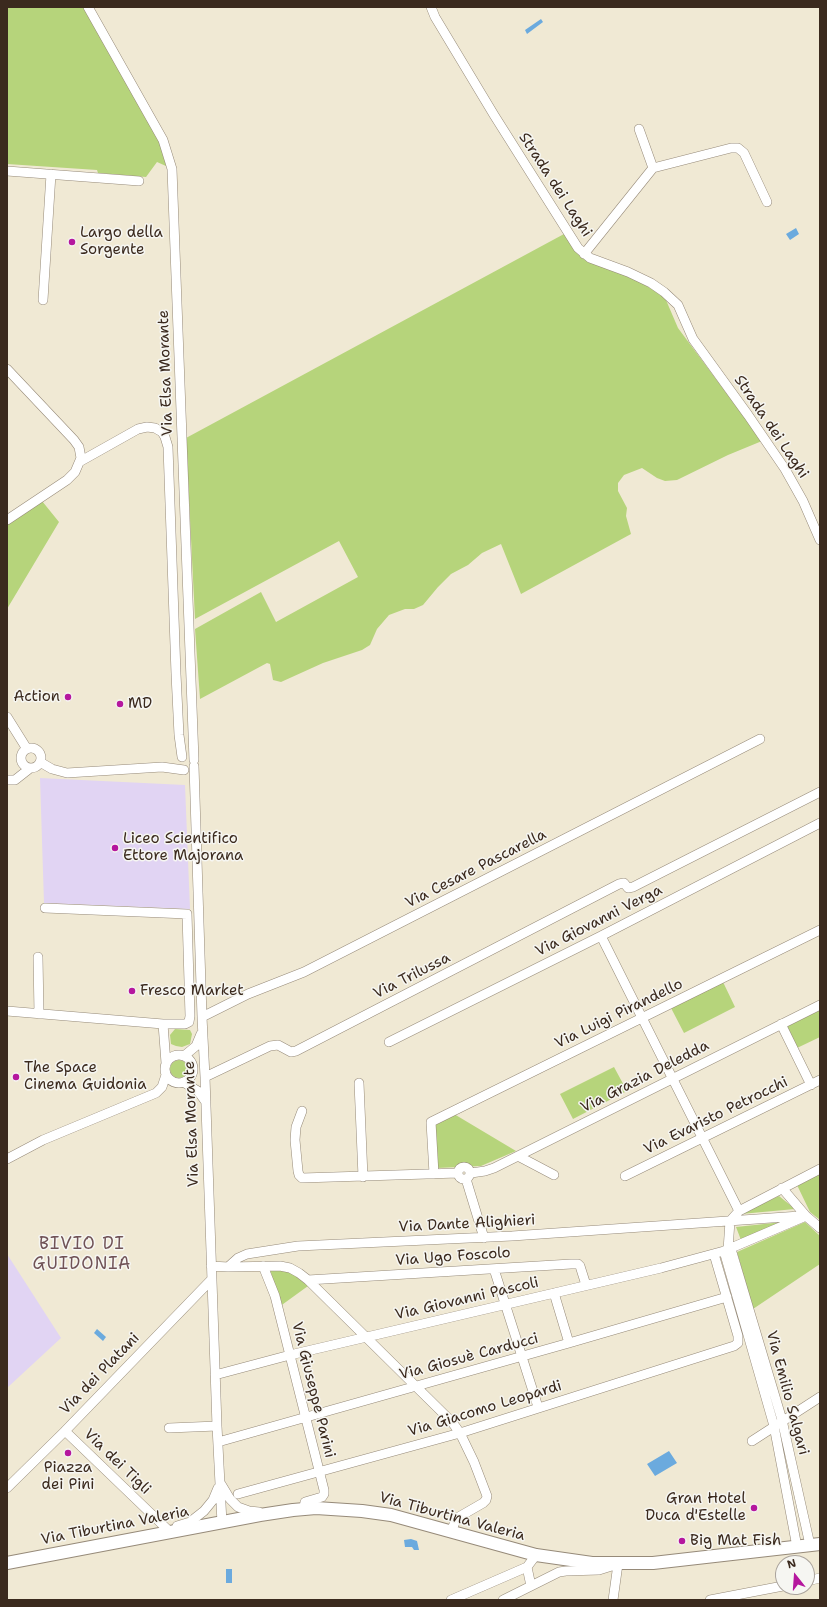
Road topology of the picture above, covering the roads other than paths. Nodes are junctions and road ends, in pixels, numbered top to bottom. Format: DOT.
graph roads {
  1 [pos="88,7"];
  2 [pos="431,7"];
  3 [pos="639,129"];
  4 [pos="653,168"];
  5 [pos="7,171"];
  6 [pos="51,174"];
  7 [pos="140,181"];
  8 [pos="767,202"];
  9 [pos="584,254"];
  10 [pos="43,300"];
  11 [pos="7,369"];
  12 [pos="81,461"];
  13 [pos="7,520"];
  14 [pos="820,540"];
  15 [pos="7,717"];
  16 [pos="760,739"];
  17 [pos="28,749"];
  18 [pos="181,758"];
  19 [pos="40,762"];
  20 [pos="194,763"];
  21 [pos="162,767"];
  22 [pos="30,769"];
  23 [pos="184,770"];
  24 [pos="7,780"];
  25 [pos="820,792"];
  26 [pos="820,823"];
  27 [pos="45,908"];
  28 [pos="820,930"];
  29 [pos="601,936"];
  30 [pos="38,957"];
  31 [pos="820,1005"];
  32 [pos="7,1011"];
  33 [pos="39,1014"];
  34 [pos="202,1017"];
  35 [pos="642,1018"];
  36 [pos="163,1024"];
  37 [pos="781,1024"];
  38 [pos="202,1031"];
  39 [pos="389,1042"];
  40 [pos="164,1046"];
  41 [pos="181,1055"];
  42 [pos="166,1063"];
  43 [pos="205,1067"];
  44 [pos="166,1075"];
  45 [pos="205,1077"];
  46 [pos="671,1078"];
  47 [pos="186,1080"];
  48 [pos="820,1080"];
  49 [pos="359,1083"];
  50 [pos="811,1085"];
  51 [pos="206,1102"];
  52 [pos="302,1111"];
  53 [pos="703,1138"];
  54 [pos="518,1156"];
  55 [pos="7,1159"];
  56 [pos="820,1169"];
  57 [pos="434,1174"];
  58 [pos="554,1174"];
  59 [pos="468,1176"];
  60 [pos="625,1176"];
  61 [pos="363,1177"];
  62 [pos="782,1188"];
  63 [pos="739,1211"];
  64 [pos="806,1216"];
  65 [pos="730,1221"];
  66 [pos="820,1228"];
  67 [pos="484,1238"];
  68 [pos="728,1250"];
  69 [pos="714,1254"];
  70 [pos="211,1266"];
  71 [pos="263,1266"];
  72 [pos="228,1267"];
  73 [pos="494,1269"];
  74 [pos="212,1279"];
  75 [pos="308,1280"];
  76 [pos="586,1285"];
  77 [pos="554,1293"];
  78 [pos="727,1297"];
  79 [pos="505,1304"];
  80 [pos="365,1337"];
  81 [pos="569,1343"];
  82 [pos="290,1355"];
  83 [pos="522,1356"];
  84 [pos="215,1375"];
  85 [pos="414,1386"];
  86 [pos="820,1397"];
  87 [pos="538,1407"];
  88 [pos="305,1417"];
  89 [pos="782,1420"];
  90 [pos="217,1426"];
  91 [pos="774,1426"];
  92 [pos="169,1428"];
  93 [pos="65,1431"];
  94 [pos="460,1433"];
  95 [pos="752,1441"];
  96 [pos="218,1442"];
  97 [pos="319,1473"];
  98 [pos="220,1481"];
  99 [pos="7,1488"];
  100 [pos="238,1494"];
  101 [pos="304,1508"];
  102 [pos="283,1511"];
  103 [pos="222,1523"];
  104 [pos="450,1531"];
  105 [pos="163,1532"];
  106 [pos="809,1545"];
  107 [pos="536,1555"];
  108 [pos="7,1563"];
  109 [pos="618,1564"];
  110 [pos="527,1566"];
  111 [pos="531,1586"];
  112 [pos="775,1588"];
  113 [pos="451,1600"];
  114 [pos="502,1600"];
  115 [pos="613,1600"];
  116 [pos="710,1600"];
  1 -- 20 [label="street, Via Elsa Morante"];
  2 -- 9 [label="street, Strada dei Laghi"];
  3 -- 4 [label="street"];
  4 -- 8 [label="street"];
  4 -- 9 [label="street"];
  5 -- 6 [label="street"];
  6 -- 7 [label="street"];
  6 -- 10 [label="street"];
  9 -- 14 [label="street, Strada dei Laghi"];
  11 -- 12 [label="street"];
  12 -- 13 [label="street"];
  12 -- 18 [label="street"];
  15 -- 17 [label="street"];
  16 -- 34 [label="street, Via Cesare Pascarella"];
  17 -- 19 [label="street"];
  17 -- 22 [label="street"];
  18 -- 20 [label="street"];
  18 -- 21 [label="street"];
  18 -- 23 [label="street"];
  19 -- 21 [label="street"];
  19 -- 22 [label="street"];
  20 -- 23 [label="street"];
  20 -- 34 [label="street, Via Elsa Morante"];
  21 -- 23 [label="street"];
  22 -- 24 [label="street"];
  25 -- 45 [label="street, Via Trilussa"];
  26 -- 29 [label="street, Via Giovanni Verga"];
  27 -- 36 [label="street"];
  28 -- 35 [label="street, Via Luigi Pirandello"];
  29 -- 35 [label="street"];
  29 -- 39 [label="street, Via Giovanni Verga"];
  30 -- 33 [label="street"];
  31 -- 37 [label="street, Via Grazia Deledda"];
  32 -- 33 [label="street"];
  33 -- 36 [label="street"];
  34 -- 38 [label="street, Via Elsa Morante"];
  35 -- 46 [label="street"];
  35 -- 57 [label="street, Via Luigi Pirandello"];
  36 -- 40 [label="street"];
  37 -- 46 [label="street, Via Grazia Deledda"];
  37 -- 50 [label="street"];
  38 -- 41 [label="street"];
  38 -- 43 [label="street, Via Elsa Morante"];
  40 -- 41 [label="street"];
  40 -- 42 [label="street"];
  41 -- 42 [label="street"];
  41 -- 43 [label="street"];
  41 -- 47 [label="street"];
  42 -- 44 [label="street"];
  43 -- 45 [label="street, Via Elsa Morante"];
  43 -- 47 [label="street"];
  44 -- 47 [label="street"];
  44 -- 55 [label="street"];
  45 -- 51 [label="street, Via Elsa Morante"];
  46 -- 53 [label="street"];
  46 -- 54 [label="street, Via Grazia Deledda"];
  47 -- 51 [label="street"];
  48 -- 50 [label="street, Via Evaristo Petrocchi"];
  49 -- 61 [label="street"];
  50 -- 53 [label="street, Via Evaristo Petrocchi"];
  51 -- 70 [label="street, Via Elsa Morante"];
  52 -- 61 [label="street"];
  53 -- 60 [label="street, Via Evaristo Petrocchi"];
  53 -- 63 [label="street"];
  54 -- 58 [label="street"];
  54 -- 59 [label="street, Via Grazia Deledda"];
  56 -- 62 [label="street"];
  57 -- 59 [label="street"];
  57 -- 61 [label="street"];
  59 -- 67 [label="street"];
  62 -- 63 [label="street"];
  62 -- 64 [label="street"];
  63 -- 65 [label="street"];
  64 -- 65 [label="street, Via Dante Alighieri"];
  64 -- 66 [label="street"];
  64 -- 68 [label="street, Via Giovanni Pascoli"];
  65 -- 67 [label="street, Via Dante Alighieri"];
  65 -- 68 [label="street"];
  67 -- 72 [label="street, Via Dante Alighieri"];
  68 -- 69 [label="street, Via Giovanni Pascoli"];
  68 -- 89 [label="street, Via Emilio Salgari"];
  68 -- 91 [label="street, Via Emilio Salgari"];
  69 -- 76 [label="street, Via Giovanni Pascoli"];
  69 -- 78 [label="street"];
  70 -- 72 [label="street"];
  70 -- 74 [label="street, Via Elsa Morante"];
  71 -- 72 [label="street"];
  71 -- 75 [label="street"];
  71 -- 82 [label="street, Via Giuseppe Parini"];
  73 -- 75 [label="street, Via Ugo Foscolo"];
  73 -- 76 [label="street, Via Ugo Foscolo"];
  73 -- 79 [label="street"];
  74 -- 84 [label="street, Via Elsa Morante"];
  74 -- 93 [label="street, Via dei Platani"];
  75 -- 80 [label="street"];
  76 -- 77 [label="street, Via Giovanni Pascoli"];
  77 -- 79 [label="street, Via Giovanni Pascoli"];
  77 -- 81 [label="street"];
  78 -- 81 [label="street, Via Giosuè Carducci"];
  78 -- 87 [label="street, Via Giacomo Leopardi"];
  79 -- 80 [label="street, Via Giovanni Pascoli"];
  79 -- 83 [label="street"];
  80 -- 82 [label="street, Via Giovanni Pascoli"];
  80 -- 85 [label="street"];
  81 -- 83 [label="street, Via Giosuè Carducci"];
  82 -- 84 [label="street, Via Giovanni Pascoli"];
  82 -- 88 [label="street, Via Giuseppe Parini"];
  83 -- 85 [label="street, Via Giosuè Carducci"];
  83 -- 87 [label="street"];
  84 -- 90 [label="street, Via Elsa Morante"];
  85 -- 88 [label="street, Via Giosuè Carducci"];
  85 -- 94 [label="street"];
  86 -- 89 [label="street"];
  87 -- 94 [label="street, Via Giacomo Leopardi"];
  88 -- 96 [label="street, Via Giosuè Carducci"];
  88 -- 97 [label="street, Via Giuseppe Parini"];
  89 -- 91 [label="street"];
  89 -- 106 [label="street, Via Emilio Salgari"];
  90 -- 92 [label="street"];
  90 -- 96 [label="street, Via Elsa Morante"];
  91 -- 95 [label="street"];
  91 -- 106 [label="street, Via Emilio Salgari"];
  93 -- 99 [label="street, Via dei Platani"];
  93 -- 105 [label="street, Via dei Tigli"];
  94 -- 97 [label="street, Via Giacomo Leopardi"];
  94 -- 104 [label="street"];
  96 -- 98 [label="street, Via Elsa Morante"];
  97 -- 100 [label="street, Via Giacomo Leopardi"];
  97 -- 101 [label="street, Via Giuseppe Parini"];
  98 -- 102 [label="street, Via Elsa Morante"];
  98 -- 103 [label="street, Via Elsa Morante"];
  98 -- 105 [label="street, Via Elsa Morante"];
  101 -- 102 [label="main road, Via Tiburtina Valeria"];
  101 -- 104 [label="main road, Via Tiburtina Valeria"];
  102 -- 103 [label="main road, Via Tiburtina Valeria"];
  103 -- 105 [label="main road, Via Tiburtina Valeria"];
  104 -- 107 [label="main road, Via Tiburtina Valeria"];
  105 -- 108 [label="main road, Via Tiburtina Valeria"];
  106 -- 109 [label="main road, Via Tiburtina Valeria"];
  107 -- 109 [label="main road, Via Tiburtina Valeria"];
  107 -- 110 [label="street"];
  109 -- 111 [label="street"];
  109 -- 115 [label="street"];
  110 -- 111 [label="street"];
  110 -- 113 [label="street"];
  111 -- 114 [label="street"];
  112 -- 116 [label="street"];
}
